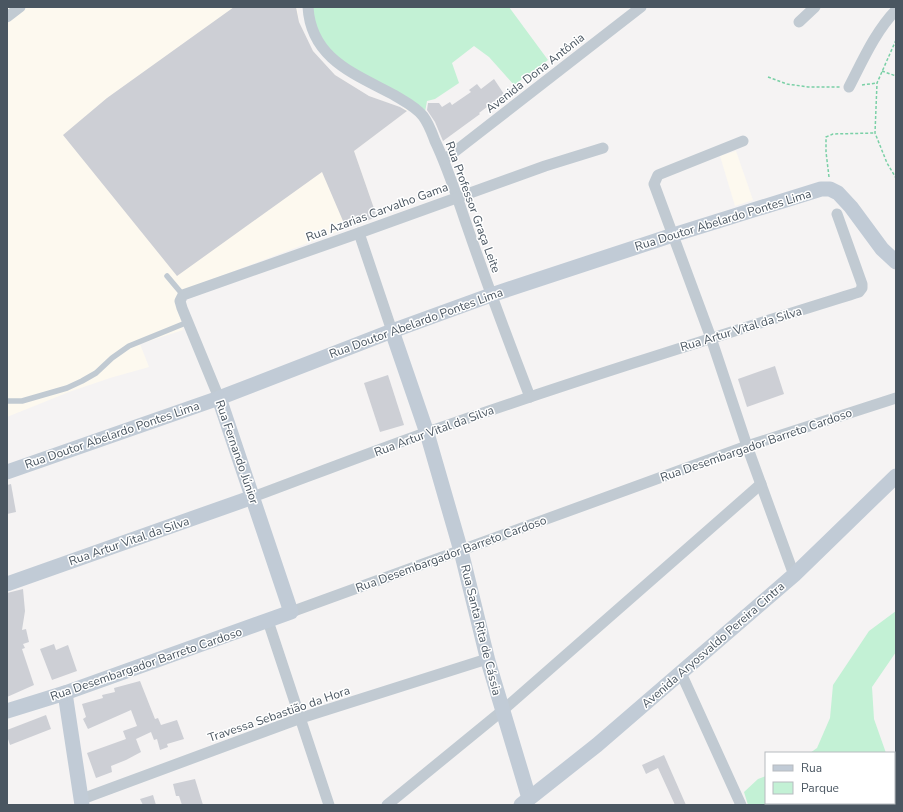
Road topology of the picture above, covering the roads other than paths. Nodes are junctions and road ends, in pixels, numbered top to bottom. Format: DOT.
graph roads {
  1 [pos="20,7"];
  2 [pos="308,7"];
  3 [pos="641,7"];
  4 [pos="815,7"];
  5 [pos="896,10"];
  6 [pos="7,17"];
  7 [pos="799,22"];
  8 [pos="849,87"];
  9 [pos="743,141"];
  10 [pos="604,148"];
  11 [pos="444,160"];
  12 [pos="457,198"];
  13 [pos="837,214"];
  14 [pos="359,233"];
  15 [pos="673,235"];
  16 [pos="896,262"];
  17 [pos="167,276"];
  18 [pos="183,295"];
  19 [pos="491,295"];
  20 [pos="188,322"];
  21 [pos="392,331"];
  22 [pos="711,338"];
  23 [pos="530,397"];
  24 [pos="219,398"];
  25 [pos="896,398"];
  26 [pos="7,402"];
  27 [pos="427,433"];
  28 [pos="747,446"];
  29 [pos="7,472"];
  30 [pos="896,476"];
  31 [pos="761,484"];
  32 [pos="253,497"];
  33 [pos="461,551"];
  34 [pos="794,575"];
  35 [pos="7,584"];
  36 [pos="291,612"];
  37 [pos="268,621"];
  38 [pos="488,660"];
  39 [pos="681,673"];
  40 [pos="65,693"];
  41 [pos="7,711"];
  42 [pos="502,711"];
  43 [pos="301,718"];
  44 [pos="82,802"];
  45 [pos="525,802"];
  46 [pos="329,805"];
  47 [pos="387,805"];
  48 [pos="741,805"];
  1 -- 6 [label="street"];
  2 -- 11 [label="street, Rua Professor Graça Leite"];
  3 -- 11 [label="street, Avenida Dona Antônia"];
  4 -- 7 [label="street"];
  5 -- 8 [label="street"];
  9 -- 15 [label="street"];
  10 -- 12 [label="street, Rua Azarias Carvalho Gama"];
  11 -- 12 [label="street, Rua Professor Graça Leite"];
  12 -- 14 [label="street, Rua Azarias Carvalho Gama"];
  12 -- 19 [label="street, Rua Professor Graça Leite"];
  13 -- 22 [label="street, Rua Artur Vital da Silva"];
  14 -- 18 [label="street, Rua Azarias Carvalho Gama"];
  14 -- 21 [label="street, Rua Santa Rita de Cássia"];
  15 -- 16 [label="main road, Rua Doutor Abelardo Pontes Lima"];
  15 -- 19 [label="main road, Rua Doutor Abelardo Pontes Lima"];
  15 -- 22 [label="street"];
  17 -- 18 [label="lane"];
  18 -- 20 [label="street, Rua Fernando Júnior"];
  19 -- 21 [label="main road, Rua Doutor Abelardo Pontes Lima"];
  19 -- 23 [label="street, Rua Professor Graça Leite"];
  20 -- 24 [label="street, Rua Fernando Júnior"];
  20 -- 26 [label="lane"];
  21 -- 24 [label="main road, Rua Doutor Abelardo Pontes Lima"];
  21 -- 27 [label="main road, Rua Santa Rita de Cássia"];
  22 -- 23 [label="street, Rua Artur Vital da Silva"];
  22 -- 28 [label="street"];
  23 -- 27 [label="street, Rua Artur Vital da Silva"];
  24 -- 29 [label="main road, Rua Doutor Abelardo Pontes Lima"];
  24 -- 32 [label="main road, Rua Fernando Júnior"];
  25 -- 28 [label="street, Rua Desembargador Barreto Cardoso"];
  27 -- 32 [label="street, Rua Artur Vital da Silva"];
  27 -- 33 [label="main road, Rua Santa Rita de Cássia"];
  28 -- 31 [label="street"];
  28 -- 33 [label="street, Rua Desembargador Barreto Cardoso"];
  30 -- 34 [label="main road, Avenida Aryosvaldo Pereira Cintra"];
  31 -- 34 [label="street"];
  31 -- 42 [label="street"];
  32 -- 35 [label="main road, Rua Artur Vital da Silva"];
  32 -- 36 [label="main road, Rua Fernando Júnior"];
  33 -- 36 [label="street, Rua Desembargador Barreto Cardoso"];
  33 -- 38 [label="main road, Rua Santa Rita de Cássia"];
  34 -- 39 [label="main road, Avenida Aryosvaldo Pereira Cintra"];
  36 -- 37 [label="main road, Rua Desembargador Barreto Cardoso"];
  37 -- 40 [label="main road, Rua Desembargador Barreto Cardoso"];
  37 -- 43 [label="street"];
  38 -- 42 [label="main road, Rua Santa Rita de Cássia"];
  38 -- 43 [label="street, Travessa Sebastião da Hora"];
  39 -- 45 [label="main road, Avenida Aryosvaldo Pereira Cintra"];
  39 -- 48 [label="street"];
  40 -- 41 [label="main road, Rua Desembargador Barreto Cardoso"];
  40 -- 44 [label="main road"];
  42 -- 45 [label="main road, Rua Santa Rita de Cássia"];
  42 -- 47 [label="street"];
  43 -- 44 [label="street, Travessa Sebastião da Hora"];
  43 -- 46 [label="street"];
}
